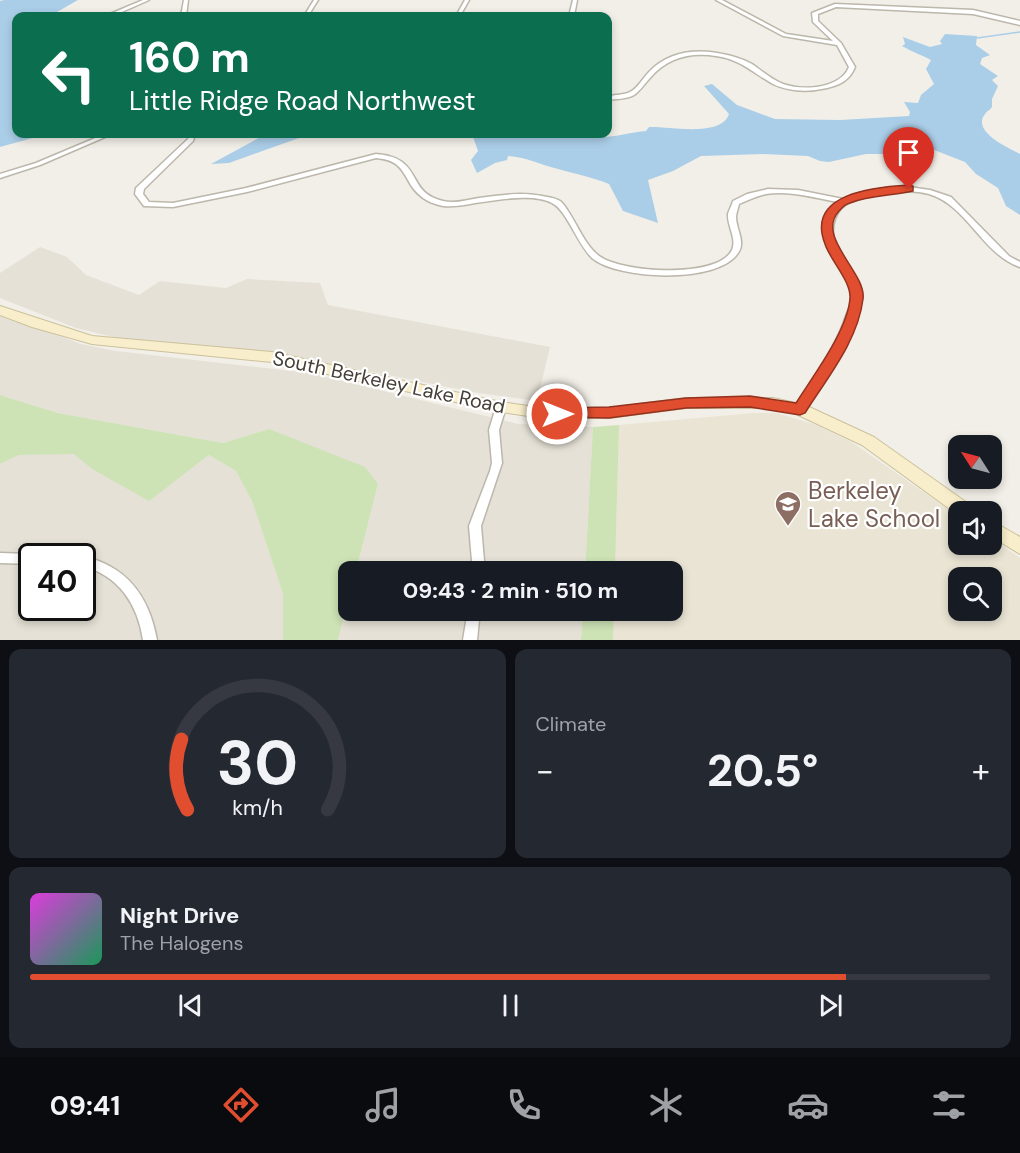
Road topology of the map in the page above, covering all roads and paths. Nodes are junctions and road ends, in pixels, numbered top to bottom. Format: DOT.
graph roads {
  1 [pos="147,0"];
  2 [pos="718,0"];
  3 [pos="118,12"];
  4 [pos="1020,23"];
  5 [pos="839,44"];
  6 [pos="612,97"];
  7 [pos="100,138"];
  8 [pos="191,138"];
  9 [pos="0,176"];
  10 [pos="843,201"];
  11 [pos="1020,265"];
  12 [pos="0,310"];
  13 [pos="501,407"];
  14 [pos="800,409"];
  15 [pos="953,501"];
  16 [pos="1002,535"];
  17 [pos="1020,547"];
  18 [pos="0,558"];
  19 [pos="18,558"];
  20 [pos="478,561"];
  21 [pos="96,565"];
  22 [pos="473,621"];
  23 [pos="150,640"];
  24 [pos="470,640"];
  1 -- 3 [label="street"];
  2 -- 5 [label="street"];
  4 -- 5 [label="street"];
  5 -- 6 [label="street"];
  7 -- 9 [label="street"];
  8 -- 10 [label="street"];
  10 -- 11 [label="street"];
  10 -- 14 [label="street"];
  12 -- 13 [label="street, South Berkeley Lake Road"];
  13 -- 14 [label="street, South Berkeley Lake Road"];
  13 -- 20 [label="street"];
  14 -- 15 [label="street, South Berkeley Lake Road"];
  16 -- 17 [label="street"];
  18 -- 19 [label="street"];
  21 -- 23 [label="street"];
  22 -- 24 [label="street"];
}
